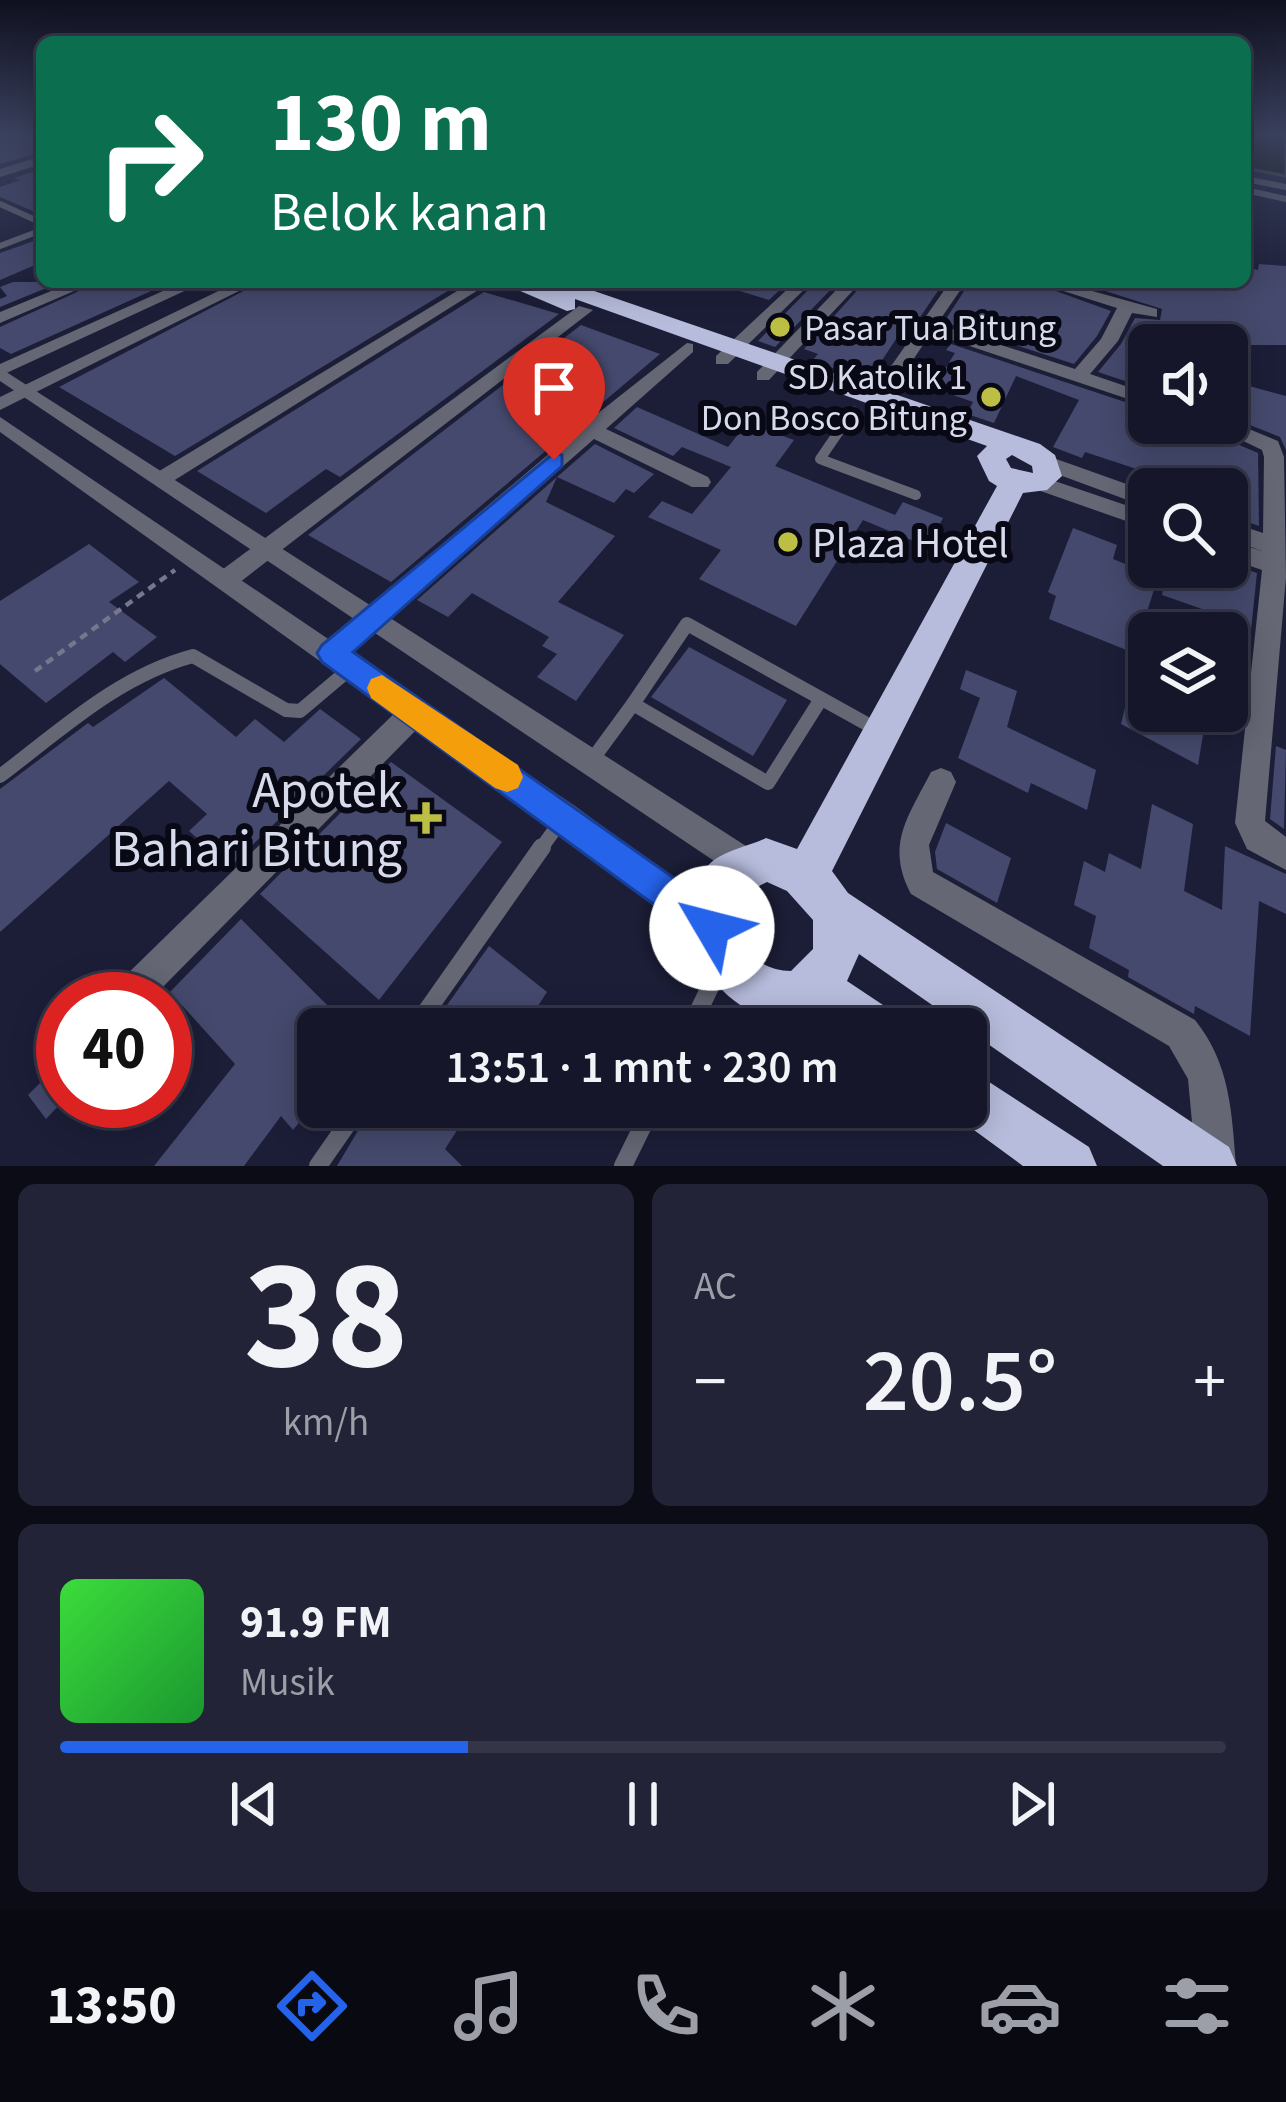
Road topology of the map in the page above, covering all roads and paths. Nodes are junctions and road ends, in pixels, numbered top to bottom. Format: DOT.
graph roads {
  1 [pos="1251,191"];
  2 [pos="1286,199"];
  3 [pos="0,204"];
  4 [pos="36,224"];
  5 [pos="36,230"];
  6 [pos="0,246"];
  7 [pos="72,288"];
  8 [pos="183,288"];
  9 [pos="237,288"];
  10 [pos="473,288"];
  11 [pos="529,288"];
  12 [pos="562,288"];
  13 [pos="798,288"];
  14 [pos="847,288"];
  15 [pos="954,288"];
  16 [pos="1065,288"];
  17 [pos="1127,305"];
  18 [pos="585,310"];
  19 [pos="1150,313"];
  20 [pos="0,318"];
  21 [pos="927,326"];
  22 [pos="687,348"];
  23 [pos="727,354"];
  24 [pos="768,369"];
  25 [pos="0,372"];
  26 [pos="1079,376"];
  27 [pos="29,390"];
  28 [pos="1128,393"];
  29 [pos="0,404"];
  30 [pos="865,405"];
  31 [pos="0,423"];
  32 [pos="590,429"];
  33 [pos="1248,436"];
  34 [pos="1020,468"];
  35 [pos="163,478"];
  36 [pos="700,482"];
  37 [pos="916,495"];
  38 [pos="1128,495"];
  39 [pos="1128,512"];
  40 [pos="1248,540"];
  41 [pos="268,546"];
  42 [pos="1248,553"];
  43 [pos="194,556"];
  44 [pos="1280,558"];
  45 [pos="227,579"];
  46 [pos="374,616"];
  47 [pos="342,660"];
  48 [pos="34,671"];
  49 [pos="821,699"];
  50 [pos="633,704"];
  51 [pos="415,712"];
  52 [pos="882,733"];
  53 [pos="592,760"];
  54 [pos="0,776"];
  55 [pos="941,782"];
  56 [pos="564,817"];
  57 [pos="1286,854"];
  58 [pos="746,864"];
  59 [pos="820,892"];
  60 [pos="718,944"];
  61 [pos="153,972"];
  62 [pos="815,988"];
  63 [pos="429,1008"];
  64 [pos="697,1008"];
  65 [pos="844,1008"];
  66 [pos="987,1108"];
  67 [pos="344,1128"];
  68 [pos="642,1128"];
  69 [pos="318,1166"];
  70 [pos="623,1166"];
  71 [pos="1070,1166"];
  72 [pos="1213,1166"];
  1 -- 2 [label="lane"];
  3 -- 4 [label="lane"];
  5 -- 6 [label="lane"];
  7 -- 20 [label="street"];
  8 -- 25 [label="street"];
  9 -- 27 [label="street"];
  10 -- 35 [label="street"];
  11 -- 18 [label="highway"];
  12 -- 23 [label="highway"];
  13 -- 23 [label="street"];
  14 -- 24 [label="street"];
  15 -- 21 [label="street"];
  16 -- 17 [label="street"];
  17 -- 19 [label="street"];
  17 -- 26 [label="street"];
  18 -- 22 [label="highway"];
  18 -- 41 [label="street"];
  21 -- 26 [label="street"];
  21 -- 30 [label="street"];
  22 -- 23 [label="highway"];
  22 -- 32 [label="street"];
  23 -- 24 [label="highway"];
  24 -- 30 [label="highway"];
  25 -- 27 [label="street"];
  26 -- 28 [label="street"];
  27 -- 29 [label="street"];
  27 -- 35 [label="street"];
  30 -- 34 [label="highway"];
  30 -- 37 [label="lane"];
  31 -- 43 [label="street"];
  32 -- 36 [label="street"];
  32 -- 46 [label="street"];
  33 -- 44 [label="street"];
  34 -- 38 [label="street"];
  34 -- 39 [label="street"];
  34 -- 52 [label="highway"];
  35 -- 41 [label="street"];
  40 -- 44 [label="street"];
  41 -- 45 [label="street"];
  41 -- 46 [label="street"];
  42 -- 44 [label="street"];
  43 -- 45 [label="street"];
  43 -- 48 [label="path"];
  44 -- 57 [label="street"];
  45 -- 47 [label="street"];
  46 -- 47 [label="street"];
  46 -- 53 [label="street"];
  47 -- 51 [label="street"];
  47 -- 54 [label="lane"];
  49 -- 50 [label="lane"];
  49 -- 50 [label="lane"];
  49 -- 52 [label="lane"];
  50 -- 53 [label="lane"];
  51 -- 56 [label="street"];
  51 -- 61 [label="street"];
  52 -- 59 [label="highway"];
  53 -- 58 [label="street"];
  55 -- 72 [label="street"];
  56 -- 60 [label="street"];
  56 -- 63 [label="lane"];
  58 -- 59 [label="highway"];
  58 -- 60 [label="highway"];
  59 -- 62 [label="highway"];
  59 -- 72 [label="highway"];
  60 -- 62 [label="highway"];
  60 -- 64 [label="lane"];
  62 -- 65 [label="highway"];
  66 -- 71 [label="highway"];
  67 -- 69 [label="lane"];
  68 -- 70 [label="lane"];
}
